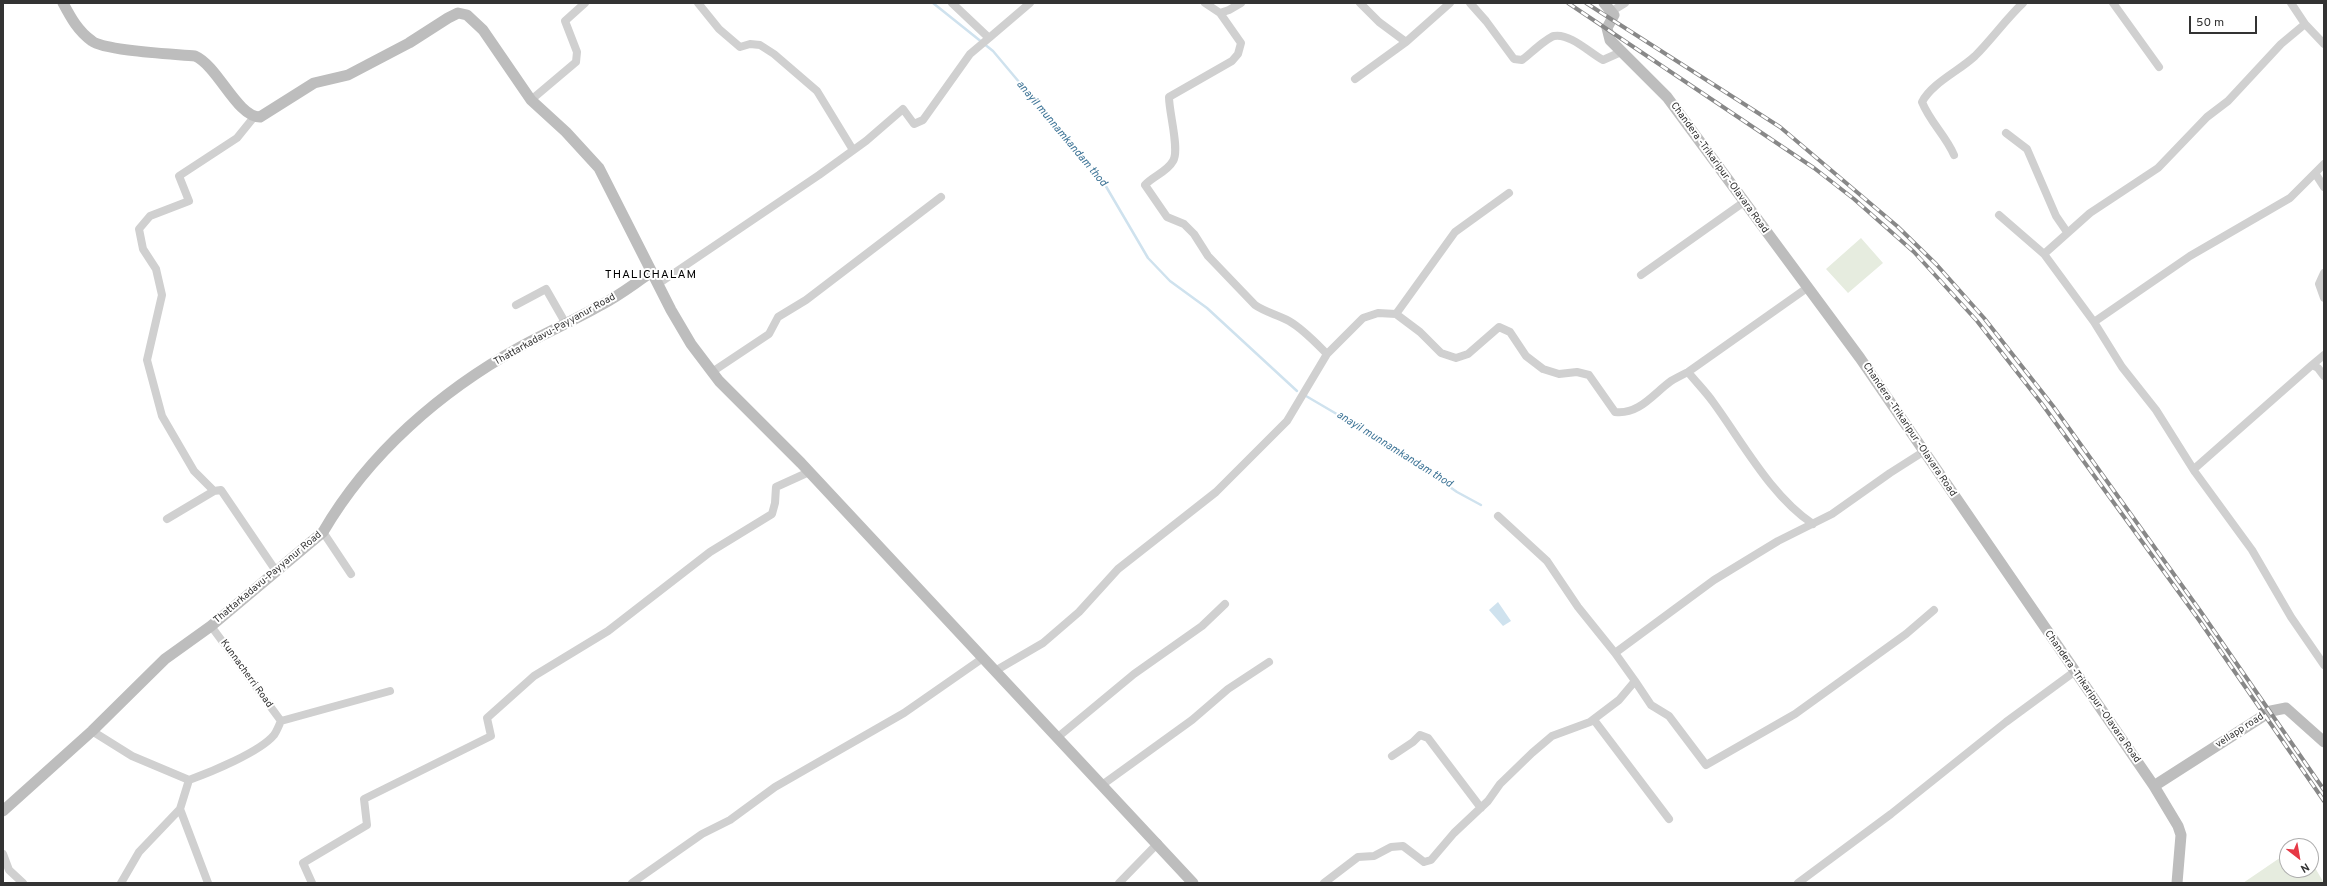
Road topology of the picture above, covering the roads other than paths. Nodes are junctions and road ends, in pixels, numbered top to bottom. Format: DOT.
graph roads {
  1 [pos="63,3"];
  2 [pos="585,3"];
  3 [pos="698,3"];
  4 [pos="952,3"];
  5 [pos="1030,3"];
  6 [pos="1205,3"];
  7 [pos="1240,3"];
  8 [pos="1360,3"];
  9 [pos="1450,3"];
  10 [pos="1470,3"];
  11 [pos="1604,3"];
  12 [pos="1625,3"];
  13 [pos="2023,3"];
  14 [pos="2113,3"];
  15 [pos="2291,3"];
  16 [pos="1612,11"];
  17 [pos="1220,13"];
  18 [pos="2305,24"];
  19 [pos="985,41"];
  20 [pos="1406,42"];
  21 [pos="2324,44"];
  22 [pos="1621,52"];
  23 [pos="2159,67"];
  24 [pos="1355,79"];
  25 [pos="531,100"];
  26 [pos="254,117"];
  27 [pos="2006,133"];
  28 [pos="853,150"];
  29 [pos="1954,155"];
  30 [pos="2324,164"];
  31 [pos="2315,173"];
  32 [pos="2324,187"];
  33 [pos="1509,193"];
  34 [pos="940,197"];
  35 [pos="1744,202"];
  36 [pos="1999,215"];
  37 [pos="2068,232"];
  38 [pos="2044,254"];
  39 [pos="652,272"];
  40 [pos="2324,273"];
  41 [pos="1642,275"];
  42 [pos="658,284"];
  43 [pos="1807,288"];
  44 [pos="2324,298"];
  45 [pos="516,305"];
  46 [pos="1396,314"];
  47 [pos="2094,322"];
  48 [pos="566,324"];
  49 [pos="1327,354"];
  50 [pos="2324,355"];
  51 [pos="2312,365"];
  52 [pos="712,372"];
  53 [pos="1688,372"];
  54 [pos="2324,376"];
  55 [pos="1924,452"];
  56 [pos="2194,469"];
  57 [pos="809,472"];
  58 [pos="214,491"];
  59 [pos="1498,516"];
  60 [pos="167,519"];
  61 [pos="1814,524"];
  62 [pos="323,532"];
  63 [pos="276,571"];
  64 [pos="351,574"];
  65 [pos="1225,604"];
  66 [pos="1934,610"];
  67 [pos="211,626"];
  68 [pos="1615,654"];
  69 [pos="983,658"];
  70 [pos="1269,662"];
  71 [pos="2324,665"];
  72 [pos="995,671"];
  73 [pos="2074,672"];
  74 [pos="1634,681"];
  75 [pos="390,691"];
  76 [pos="1594,720"];
  77 [pos="281,721"];
  78 [pos="92,731"];
  79 [pos="1058,737"];
  80 [pos="2324,742"];
  81 [pos="1392,756"];
  82 [pos="190,780"];
  83 [pos="1102,785"];
  84 [pos="2154,786"];
  85 [pos="1481,808"];
  86 [pos="180,809"];
  87 [pos="3,811"];
  88 [pos="1669,819"];
  89 [pos="1158,843"];
  90 [pos="3,854"];
  91 [pos="23,883"];
  92 [pos="121,883"];
  93 [pos="208,883"];
  94 [pos="312,883"];
  95 [pos="632,883"];
  96 [pos="1119,883"];
  97 [pos="1193,883"];
  98 [pos="1324,883"];
  99 [pos="1798,883"];
  100 [pos="2177,883"];
  1 -- 26 [label="main road"];
  2 -- 25 [label="street"];
  3 -- 28 [label="street"];
  4 -- 19 [label="street"];
  5 -- 19 [label="street"];
  6 -- 17 [label="street"];
  7 -- 17 [label="street"];
  8 -- 20 [label="street"];
  9 -- 20 [label="street"];
  10 -- 22 [label="street"];
  11 -- 16 [label="main road"];
  12 -- 16 [label="street"];
  13 -- 29 [label="street"];
  14 -- 23 [label="street"];
  15 -- 18 [label="street"];
  16 -- 22 [label="main road, Chandera -Trikaripur -Olavara Road"];
  17 -- 49 [label="street"];
  18 -- 21 [label="street"];
  18 -- 37 [label="street"];
  19 -- 28 [label="street"];
  20 -- 24 [label="street"];
  22 -- 35 [label="main road, Chandera -Trikaripur -Olavara Road"];
  25 -- 26 [label="main road"];
  25 -- 39 [label="main road"];
  26 -- 58 [label="street"];
  27 -- 37 [label="street"];
  28 -- 42 [label="street"];
  30 -- 31 [label="street"];
  31 -- 32 [label="street"];
  31 -- 47 [label="street"];
  33 -- 46 [label="street"];
  34 -- 52 [label="street"];
  35 -- 41 [label="street"];
  35 -- 43 [label="main road, Chandera -Trikaripur -Olavara Road"];
  36 -- 38 [label="street"];
  37 -- 38 [label="street"];
  38 -- 47 [label="street"];
  39 -- 42 [label="main road"];
  39 -- 48 [label="main road, Thattarkadavu-Payyanur Road"];
  40 -- 44 [label="street"];
  42 -- 52 [label="main road"];
  43 -- 53 [label="street"];
  43 -- 55 [label="main road, Chandera -Trikaripur -Olavara Road"];
  45 -- 48 [label="street"];
  46 -- 49 [label="street"];
  46 -- 53 [label="street"];
  47 -- 56 [label="street"];
  48 -- 62 [label="main road, Thattarkadavu-Payyanur Road"];
  49 -- 72 [label="street"];
  50 -- 51 [label="street"];
  51 -- 54 [label="street"];
  51 -- 56 [label="street"];
  52 -- 57 [label="main road"];
  53 -- 61 [label="street"];
  55 -- 61 [label="street"];
  55 -- 73 [label="main road, Chandera -Trikaripur -Olavara Road"];
  56 -- 71 [label="street"];
  57 -- 69 [label="main road"];
  57 -- 94 [label="street"];
  58 -- 60 [label="street"];
  58 -- 63 [label="street"];
  59 -- 68 [label="street"];
  61 -- 68 [label="street"];
  62 -- 63 [label="main road, Thattarkadavu-Payyanur Road"];
  62 -- 64 [label="street"];
  63 -- 67 [label="main road, Thattarkadavu-Payyanur Road"];
  65 -- 79 [label="street"];
  66 -- 74 [label="street"];
  67 -- 77 [label="street, Kunnacherri Road"];
  67 -- 78 [label="main road, Thattarkadavu-Payyanur Road"];
  68 -- 74 [label="street"];
  69 -- 72 [label="main road"];
  69 -- 95 [label="street"];
  70 -- 83 [label="street"];
  72 -- 79 [label="main road"];
  73 -- 84 [label="main road, Chandera -Trikaripur -Olavara Road"];
  73 -- 99 [label="street"];
  74 -- 76 [label="street"];
  75 -- 77 [label="street"];
  76 -- 85 [label="street"];
  76 -- 88 [label="street"];
  77 -- 82 [label="street"];
  78 -- 82 [label="street"];
  78 -- 87 [label="main road, Thattarkadavu-Payyanur Road"];
  79 -- 83 [label="main road"];
  80 -- 84 [label="main road, vellapp road"];
  81 -- 85 [label="street"];
  82 -- 86 [label="street"];
  83 -- 89 [label="main road"];
  84 -- 100 [label="main road, Chandera -Trikaripur -Olavara Road"];
  85 -- 98 [label="street"];
  86 -- 92 [label="street"];
  86 -- 93 [label="street"];
  89 -- 96 [label="street"];
  89 -- 97 [label="main road"];
  90 -- 91 [label="street"];
}
